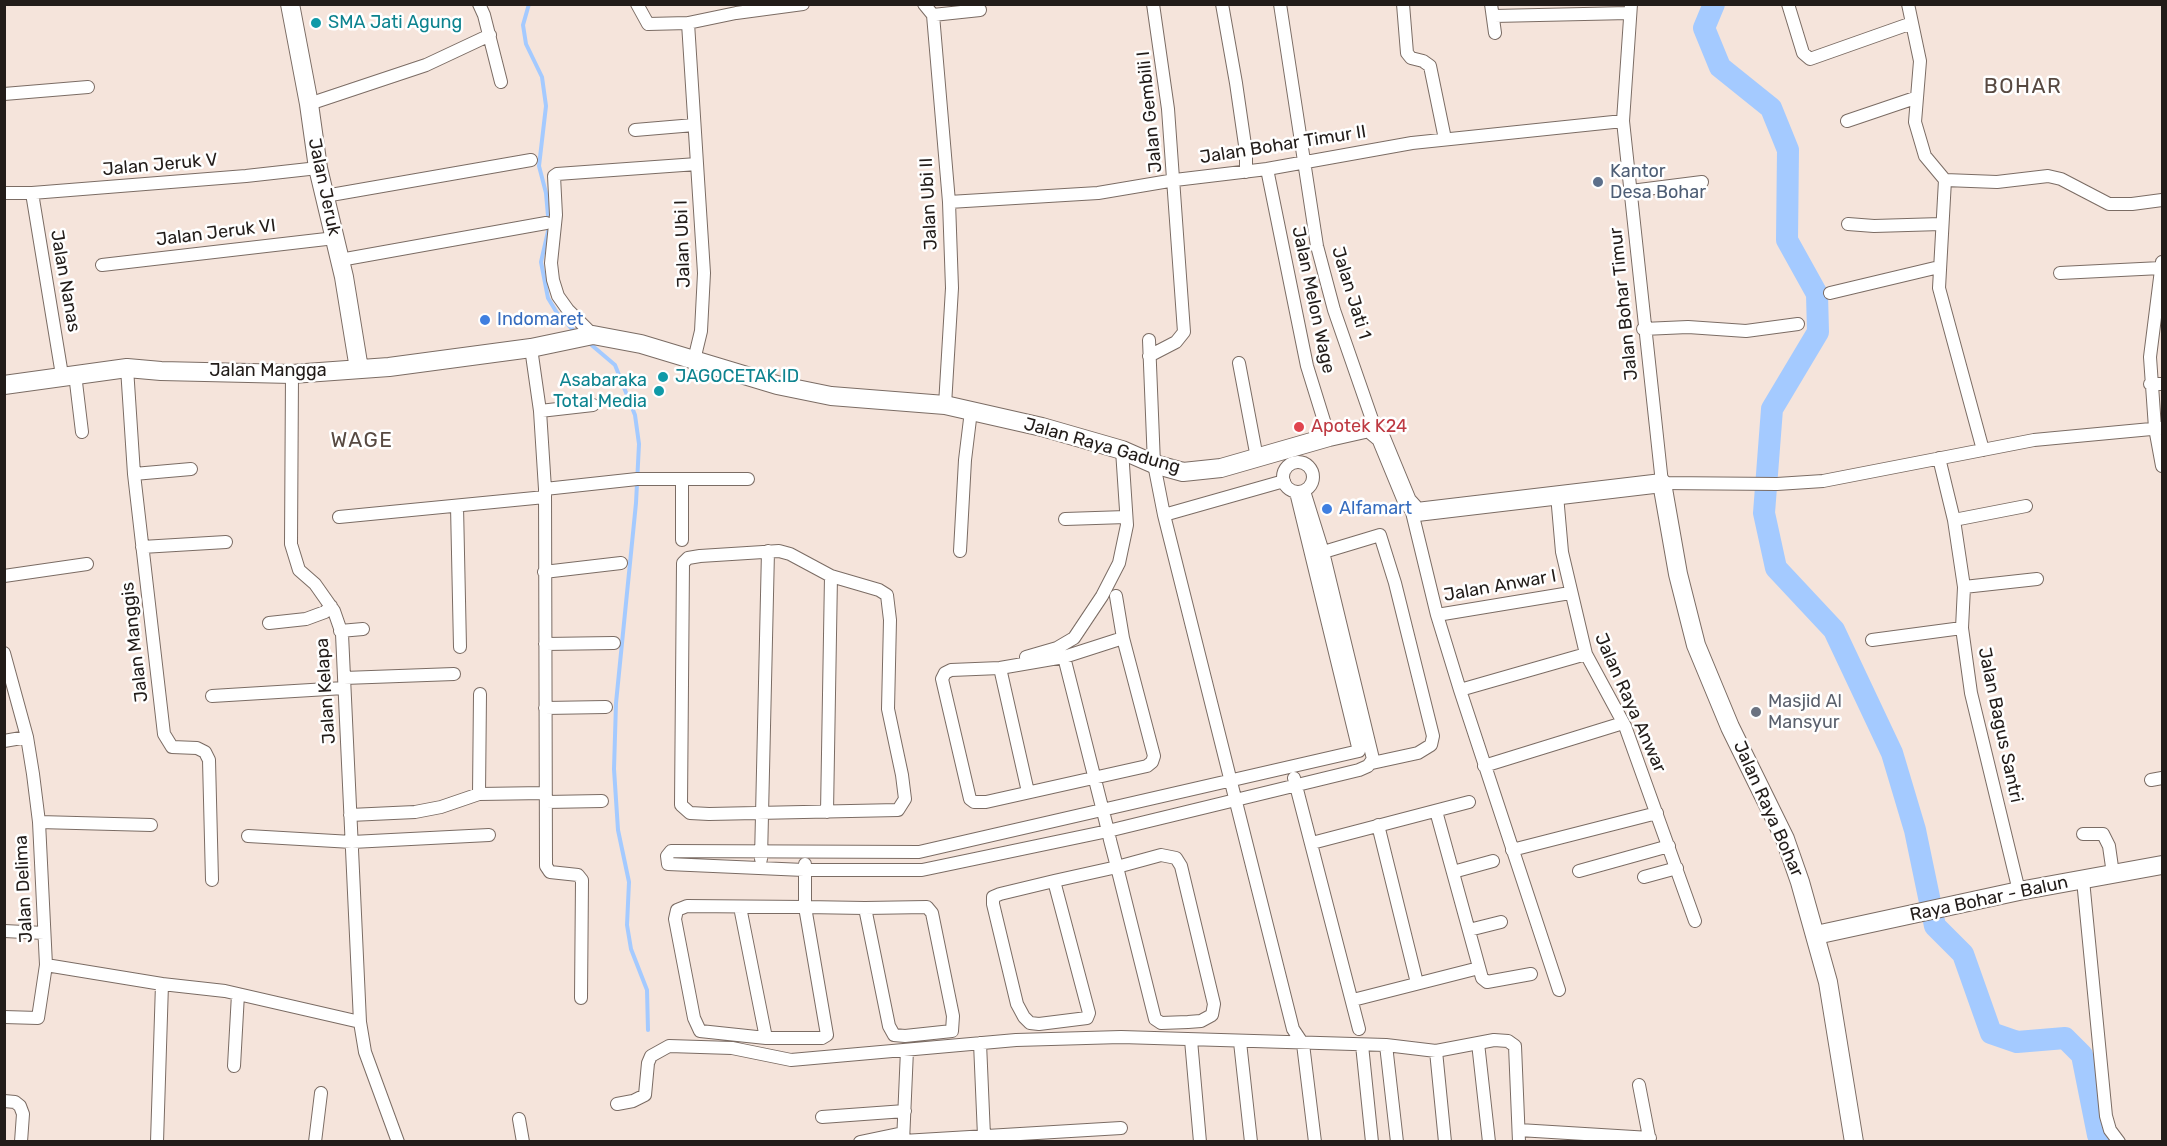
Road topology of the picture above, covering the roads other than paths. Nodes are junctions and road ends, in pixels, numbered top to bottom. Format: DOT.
graph roads {
  1 [pos="290,4"];
  2 [pos="479,4"];
  3 [pos="637,4"];
  4 [pos="803,4"];
  5 [pos="1152,4"];
  6 [pos="1222,4"];
  7 [pos="1280,4"];
  8 [pos="1402,4"];
  9 [pos="1788,4"];
  10 [pos="1908,4"];
  11 [pos="928,8"];
  12 [pos="965,8"];
  13 [pos="980,9"];
  14 [pos="1630,9"];
  15 [pos="1492,10"];
  16 [pos="688,23"];
  17 [pos="1912,23"];
  18 [pos="1495,33"];
  19 [pos="490,35"];
  20 [pos="501,82"];
  21 [pos="88,87"];
  22 [pos="4,94"];
  23 [pos="1915,98"];
  24 [pos="309,104"];
  25 [pos="1623,121"];
  26 [pos="1846,121"];
  27 [pos="694,124"];
  28 [pos="635,130"];
  29 [pos="1445,139"];
  30 [pos="531,160"];
  31 [pos="1303,162"];
  32 [pos="697,164"];
  33 [pos="318,168"];
  34 [pos="1268,169"];
  35 [pos="1246,172"];
  36 [pos="1175,180"];
  37 [pos="1945,180"];
  38 [pos="1702,182"];
  39 [pos="1631,191"];
  40 [pos="4,193"];
  41 [pos="32,193"];
  42 [pos="325,196"];
  43 [pos="2163,200"];
  44 [pos="949,202"];
  45 [pos="546,223"];
  46 [pos="1848,224"];
  47 [pos="1941,224"];
  48 [pos="335,238"];
  49 [pos="340,260"];
  50 [pos="102,264"];
  51 [pos="2162,265"];
  52 [pos="1939,267"];
  53 [pos="2060,273"];
  54 [pos="1830,293"];
  55 [pos="1798,324"];
  56 [pos="1643,329"];
  57 [pos="588,336"];
  58 [pos="1149,340"];
  59 [pos="531,348"];
  60 [pos="1149,356"];
  61 [pos="694,360"];
  62 [pos="1239,363"];
  63 [pos="127,368"];
  64 [pos="359,369"];
  65 [pos="292,374"];
  66 [pos="69,375"];
  67 [pos="2156,384"];
  68 [pos="4,385"];
  69 [pos="593,405"];
  70 [pos="945,405"];
  71 [pos="540,411"];
  72 [pos="971,411"];
  73 [pos="2159,428"];
  74 [pos="1376,431"];
  75 [pos="82,432"];
  76 [pos="1329,437"];
  77 [pos="1122,450"];
  78 [pos="1983,450"];
  79 [pos="1290,456"];
  80 [pos="1257,458"];
  81 [pos="1939,458"];
  82 [pos="1154,464"];
  83 [pos="2163,466"];
  84 [pos="191,469"];
  85 [pos="134,474"];
  86 [pos="682,479"];
  87 [pos="748,479"];
  88 [pos="1284,481"];
  89 [pos="1662,483"];
  90 [pos="1300,491"];
  91 [pos="545,493"];
  92 [pos="1557,495"];
  93 [pos="457,506"];
  94 [pos="2026,506"];
  95 [pos="1411,508"];
  96 [pos="1164,515"];
  97 [pos="339,517"];
  98 [pos="1126,517"];
  99 [pos="1065,519"];
  100 [pos="1954,520"];
  101 [pos="682,540"];
  102 [pos="226,542"];
  103 [pos="142,547"];
  104 [pos="768,551"];
  105 [pos="960,551"];
  106 [pos="1318,554"];
  107 [pos="621,563"];
  108 [pos="87,564"];
  109 [pos="544,572"];
  110 [pos="4,576"];
  111 [pos="831,576"];
  112 [pos="2037,579"];
  113 [pos="1964,587"];
  114 [pos="1570,593"];
  115 [pos="1116,596"];
  116 [pos="330,606"];
  117 [pos="1437,615"];
  118 [pos="269,623"];
  119 [pos="363,628"];
  120 [pos="1962,628"];
  121 [pos="340,631"];
  122 [pos="1123,638"];
  123 [pos="1872,640"];
  124 [pos="614,643"];
  125 [pos="545,644"];
  126 [pos="460,647"];
  127 [pos="4,653"];
  128 [pos="1586,654"];
  129 [pos="1342,656"];
  130 [pos="1064,657"];
  131 [pos="1018,659"];
  132 [pos="1000,668"];
  133 [pos="454,674"];
  134 [pos="344,683"];
  135 [pos="1460,690"];
  136 [pos="480,694"];
  137 [pos="212,696"];
  138 [pos="606,707"];
  139 [pos="545,708"];
  140 [pos="1623,723"];
  141 [pos="27,737"];
  142 [pos="4,741"];
  143 [pos="1372,763"];
  144 [pos="1484,766"];
  145 [pos="1292,768"];
  146 [pos="1095,778"];
  147 [pos="1230,781"];
  148 [pos="1296,785"];
  149 [pos="1028,792"];
  150 [pos="479,794"];
  151 [pos="545,798"];
  152 [pos="1234,799"];
  153 [pos="602,801"];
  154 [pos="1469,802"];
  155 [pos="1103,810"];
  156 [pos="1436,811"];
  157 [pos="826,812"];
  158 [pos="762,813"];
  159 [pos="1657,813"];
  160 [pos="350,815"];
  161 [pos="39,822"];
  162 [pos="152,825"];
  163 [pos="1378,825"];
  164 [pos="1010,831"];
  165 [pos="1108,831"];
  166 [pos="2083,834"];
  167 [pos="489,835"];
  168 [pos="248,836"];
  169 [pos="352,842"];
  170 [pos="1312,843"];
  171 [pos="1669,846"];
  172 [pos="1015,850"];
  173 [pos="1512,850"];
  174 [pos="919,852"];
  175 [pos="761,853"];
  176 [pos="805,853"];
  177 [pos="1493,861"];
  178 [pos="2163,865"];
  179 [pos="1117,867"];
  180 [pos="760,868"];
  181 [pos="1677,868"];
  182 [pos="804,870"];
  183 [pos="922,870"];
  184 [pos="1579,871"];
  185 [pos="1453,872"];
  186 [pos="2113,874"];
  187 [pos="1644,878"];
  188 [pos="212,880"];
  189 [pos="2083,880"];
  190 [pos="1054,881"];
  191 [pos="2019,891"];
  192 [pos="740,907"];
  193 [pos="806,907"];
  194 [pos="865,909"];
  195 [pos="1695,921"];
  196 [pos="1501,922"];
  197 [pos="1469,930"];
  198 [pos="4,931"];
  199 [pos="44,933"];
  200 [pos="1816,935"];
  201 [pos="46,965"];
  202 [pos="1479,968"];
  203 [pos="1531,974"];
  204 [pos="1417,983"];
  205 [pos="162,984"];
  206 [pos="1558,990"];
  207 [pos="238,994"];
  208 [pos="581,998"];
  209 [pos="1353,1000"];
  210 [pos="4,1017"];
  211 [pos="360,1022"];
  212 [pos="1359,1029"];
  213 [pos="766,1038"];
  214 [pos="1191,1040"];
  215 [pos="1240,1042"];
  216 [pos="1478,1043"];
  217 [pos="980,1044"];
  218 [pos="1303,1044"];
  219 [pos="1386,1045"];
  220 [pos="1362,1046"];
  221 [pos="907,1050"];
  222 [pos="1436,1051"];
  223 [pos="234,1066"];
  224 [pos="1639,1084"];
  225 [pos="321,1093"];
  226 [pos="4,1101"];
  227 [pos="617,1104"];
  228 [pos="905,1111"];
  229 [pos="822,1117"];
  230 [pos="519,1119"];
  231 [pos="1121,1128"];
  232 [pos="1083,1135"];
  233 [pos="984,1136"];
  234 [pos="1519,1136"];
  235 [pos="1015,1138"];
  236 [pos="903,1139"];
  237 [pos="1650,1140"];
  238 [pos="21,1142"];
  239 [pos="157,1142"];
  240 [pos="315,1142"];
  241 [pos="398,1142"];
  242 [pos="523,1142"];
  243 [pos="860,1142"];
  244 [pos="1200,1142"];
  245 [pos="1251,1142"];
  246 [pos="1315,1142"];
  247 [pos="1372,1142"];
  248 [pos="1397,1142"];
  249 [pos="1445,1142"];
  250 [pos="1489,1142"];
  251 [pos="1854,1142"];
  252 [pos="2119,1142"];
  1 -- 24 [label="street, Jalan Jeruk"];
  2 -- 19 [label="street"];
  3 -- 16 [label="street"];
  4 -- 16 [label="street"];
  5 -- 36 [label="street, Jalan Gembili I"];
  6 -- 35 [label="street"];
  7 -- 31 [label="street, Jalan Jati 1"];
  8 -- 29 [label="street"];
  9 -- 17 [label="street"];
  10 -- 17 [label="street"];
  11 -- 12 [label="street"];
  11 -- 44 [label="street, Jalan Ubi II"];
  12 -- 13 [label="street"];
  14 -- 15 [label="street"];
  14 -- 25 [label="street, Jalan Bohar Timur"];
  15 -- 18 [label="street"];
  16 -- 27 [label="street"];
  17 -- 23 [label="street"];
  19 -- 20 [label="street"];
  19 -- 24 [label="street"];
  21 -- 22 [label="street"];
  23 -- 26 [label="street"];
  23 -- 37 [label="street"];
  24 -- 33 [label="street, Jalan Jeruk"];
  25 -- 29 [label="street, Jalan Bohar Timur II"];
  25 -- 39 [label="street, Jalan Bohar Timur"];
  27 -- 28 [label="street"];
  27 -- 32 [label="street, Jalan Ubi I"];
  29 -- 31 [label="street, Jalan Bohar Timur II"];
  30 -- 42 [label="street"];
  31 -- 34 [label="street, Jalan Bohar Timur II"];
  31 -- 74 [label="street, Jalan Jati 1"];
  32 -- 57 [label="street"];
  32 -- 61 [label="street, Jalan Ubi I"];
  33 -- 41 [label="street, Jalan Jeruk V"];
  33 -- 42 [label="street, Jalan Jeruk"];
  34 -- 35 [label="street, Jalan Bohar Timur II"];
  34 -- 76 [label="street, Jalan Melon Wage"];
  35 -- 36 [label="street, Jalan Bohar Timur II"];
  36 -- 44 [label="street, Jalan Bohar Timur II"];
  36 -- 60 [label="street, Jalan Gembili I"];
  37 -- 43 [label="street"];
  37 -- 47 [label="street"];
  38 -- 39 [label="street"];
  39 -- 56 [label="street, Jalan Bohar Timur"];
  40 -- 41 [label="street, Jalan Jeruk V"];
  41 -- 66 [label="street, Jalan Nanas"];
  42 -- 48 [label="street, Jalan Jeruk"];
  44 -- 70 [label="street, Jalan Ubi II"];
  45 -- 49 [label="street"];
  46 -- 47 [label="street"];
  47 -- 52 [label="street"];
  48 -- 49 [label="street, Jalan Jeruk"];
  48 -- 50 [label="street, Jalan Jeruk VI"];
  49 -- 64 [label="street, Jalan Jeruk"];
  51 -- 53 [label="street"];
  51 -- 67 [label="street"];
  52 -- 54 [label="street"];
  52 -- 78 [label="street"];
  55 -- 56 [label="street"];
  56 -- 89 [label="street, Jalan Bohar Timur"];
  57 -- 59 [label="street, Jalan Raya Gadung"];
  57 -- 61 [label="street, Jalan Raya Gadung"];
  58 -- 60 [label="street"];
  59 -- 64 [label="street, Jalan Mangga"];
  59 -- 71 [label="street"];
  60 -- 82 [label="street"];
  61 -- 70 [label="street, Jalan Raya Gadung"];
  62 -- 80 [label="street"];
  63 -- 65 [label="street, Jalan Mangga"];
  63 -- 66 [label="street, Jalan Mangga"];
  63 -- 85 [label="street, Jalan Manggis"];
  64 -- 65 [label="street, Jalan Mangga"];
  65 -- 116 [label="street, Jalan Kelapa"];
  66 -- 68 [label="street, Jalan Mangga"];
  66 -- 75 [label="street, Jalan Nanas"];
  67 -- 73 [label="street"];
  69 -- 71 [label="street"];
  70 -- 72 [label="street, Jalan Raya Gadung"];
  71 -- 91 [label="street"];
  72 -- 77 [label="street, Jalan Raya Gadung"];
  72 -- 105 [label="street"];
  73 -- 78 [label="street"];
  73 -- 83 [label="street"];
  74 -- 76 [label="street, Jalan Raya Gadung"];
  74 -- 95 [label="street"];
  76 -- 79 [label="street, Jalan Raya Gadung"];
  77 -- 82 [label="street, Jalan Raya Gadung"];
  77 -- 98 [label="street"];
  78 -- 81 [label="street"];
  79 -- 80 [label="street, Jalan Raya Gadung"];
  79 -- 88 [label="street"];
  79 -- 90 [label="street"];
  80 -- 82 [label="street, Jalan Raya Gadung"];
  81 -- 89 [label="street"];
  81 -- 100 [label="street, Jalan Bagus Santri"];
  82 -- 96 [label="street"];
  84 -- 85 [label="street"];
  85 -- 103 [label="street, Jalan Manggis"];
  86 -- 87 [label="street"];
  86 -- 91 [label="street"];
  86 -- 101 [label="street"];
  88 -- 90 [label="street"];
  88 -- 96 [label="street"];
  89 -- 92 [label="street"];
  89 -- 200 [label="street, Jalan Raya Bohar"];
  90 -- 106 [label="street"];
  91 -- 93 [label="street"];
  91 -- 109 [label="street"];
  92 -- 95 [label="street"];
  92 -- 114 [label="street, Jalan Raya Anwar"];
  93 -- 97 [label="street"];
  93 -- 126 [label="street"];
  94 -- 100 [label="street"];
  95 -- 117 [label="street"];
  96 -- 147 [label="street"];
  98 -- 99 [label="street"];
  98 -- 131 [label="street"];
  100 -- 113 [label="street, Jalan Bagus Santri"];
  102 -- 103 [label="street"];
  103 -- 188 [label="street, Jalan Manggis"];
  104 -- 111 [label="street"];
  104 -- 158 [label="street"];
  104 -- 158 [label="street"];
  106 -- 129 [label="street"];
  106 -- 143 [label="street"];
  107 -- 109 [label="street"];
  108 -- 110 [label="street"];
  109 -- 125 [label="street"];
  111 -- 157 [label="street"];
  111 -- 157 [label="street"];
  112 -- 113 [label="street"];
  113 -- 120 [label="street, Jalan Bagus Santri"];
  114 -- 117 [label="street, Jalan Anwar I"];
  114 -- 128 [label="street, Jalan Raya Anwar"];
  115 -- 122 [label="street"];
  116 -- 118 [label="street"];
  116 -- 121 [label="street, Jalan Kelapa"];
  117 -- 135 [label="street"];
  119 -- 121 [label="street"];
  120 -- 123 [label="street"];
  120 -- 191 [label="street, Jalan Bagus Santri"];
  121 -- 134 [label="street, Jalan Kelapa"];
  122 -- 130 [label="street"];
  122 -- 146 [label="street"];
  124 -- 125 [label="street"];
  125 -- 139 [label="street"];
  127 -- 141 [label="street, Jalan Delima"];
  128 -- 135 [label="street"];
  128 -- 140 [label="street, Jalan Raya Anwar"];
  129 -- 143 [label="street"];
  129 -- 145 [label="street"];
  130 -- 132 [label="street"];
  130 -- 146 [label="street"];
  132 -- 149 [label="street"];
  132 -- 149 [label="street"];
  133 -- 134 [label="street"];
  134 -- 137 [label="street"];
  134 -- 160 [label="street, Jalan Kelapa"];
  135 -- 144 [label="street"];
  136 -- 150 [label="street"];
  138 -- 139 [label="street"];
  139 -- 151 [label="street"];
  140 -- 144 [label="street"];
  140 -- 159 [label="street, Jalan Raya Anwar"];
  141 -- 142 [label="street"];
  141 -- 161 [label="street, Jalan Delima"];
  143 -- 148 [label="street"];
  144 -- 173 [label="street"];
  145 -- 147 [label="street"];
  145 -- 148 [label="street"];
  146 -- 149 [label="street"];
  146 -- 155 [label="street"];
  147 -- 152 [label="street"];
  147 -- 155 [label="street"];
  148 -- 152 [label="street"];
  148 -- 170 [label="street"];
  150 -- 151 [label="street"];
  150 -- 160 [label="street"];
  151 -- 153 [label="street"];
  151 -- 208 [label="street"];
  152 -- 165 [label="street"];
  152 -- 218 [label="street"];
  154 -- 156 [label="street"];
  155 -- 164 [label="street"];
  155 -- 165 [label="street"];
  156 -- 163 [label="street"];
  156 -- 185 [label="street"];
  157 -- 158 [label="street"];
  158 -- 175 [label="street"];
  159 -- 171 [label="street, Jalan Raya Anwar"];
  159 -- 173 [label="street"];
  160 -- 169 [label="street, Jalan Kelapa"];
  161 -- 162 [label="street"];
  161 -- 199 [label="street, Jalan Delima"];
  163 -- 170 [label="street"];
  163 -- 204 [label="street"];
  164 -- 172 [label="street"];
  164 -- 174 [label="street"];
  165 -- 172 [label="street"];
  165 -- 179 [label="street"];
  166 -- 186 [label="street"];
  167 -- 169 [label="street"];
  168 -- 169 [label="street"];
  169 -- 211 [label="street, Jalan Kelapa"];
  170 -- 209 [label="street"];
  171 -- 181 [label="street, Jalan Raya Anwar"];
  171 -- 184 [label="street"];
  172 -- 183 [label="street"];
  173 -- 206 [label="street"];
  174 -- 176 [label="street"];
  174 -- 183 [label="street"];
  175 -- 176 [label="street"];
  175 -- 180 [label="street"];
  175 -- 180 [label="street"];
  176 -- 182 [label="street"];
  177 -- 185 [label="street"];
  178 -- 186 [label="street, Raya Bohar - Balun"];
  179 -- 179 [label="street"];
  179 -- 190 [label="street"];
  180 -- 182 [label="street"];
  181 -- 187 [label="street"];
  181 -- 195 [label="street, Jalan Raya Anwar"];
  182 -- 183 [label="street"];
  182 -- 193 [label="street"];
  185 -- 197 [label="street"];
  186 -- 189 [label="street, Raya Bohar - Balun"];
  189 -- 191 [label="street, Raya Bohar - Balun"];
  189 -- 252 [label="street"];
  190 -- 190 [label="street"];
  191 -- 200 [label="street, Raya Bohar - Balun"];
  192 -- 193 [label="street"];
  192 -- 213 [label="street"];
  192 -- 213 [label="street"];
  193 -- 194 [label="street"];
  193 -- 213 [label="street"];
  194 -- 194 [label="street"];
  196 -- 197 [label="street"];
  197 -- 202 [label="street"];
  198 -- 199 [label="street"];
  199 -- 201 [label="street, Jalan Delima"];
  200 -- 251 [label="street, Jalan Raya Bohar"];
  201 -- 205 [label="street"];
  201 -- 210 [label="street, Jalan Delima"];
  202 -- 203 [label="street"];
  202 -- 204 [label="street"];
  204 -- 209 [label="street"];
  205 -- 207 [label="street"];
  205 -- 239 [label="street"];
  207 -- 211 [label="street"];
  207 -- 223 [label="street"];
  209 -- 212 [label="street"];
  211 -- 241 [label="street, Jalan Kelapa"];
  214 -- 215 [label="street"];
  214 -- 217 [label="street"];
  214 -- 244 [label="street"];
  215 -- 218 [label="street"];
  215 -- 245 [label="street"];
  216 -- 222 [label="street"];
  216 -- 234 [label="street"];
  216 -- 250 [label="street"];
  217 -- 221 [label="street"];
  217 -- 233 [label="street"];
  218 -- 220 [label="street"];
  218 -- 246 [label="street"];
  219 -- 220 [label="street"];
  219 -- 222 [label="street"];
  219 -- 248 [label="street"];
  220 -- 247 [label="street"];
  221 -- 227 [label="street"];
  221 -- 228 [label="street"];
  222 -- 249 [label="street"];
  224 -- 237 [label="street"];
  225 -- 240 [label="street"];
  226 -- 238 [label="street"];
  228 -- 229 [label="street"];
  228 -- 236 [label="street"];
  230 -- 242 [label="street"];
  231 -- 232 [label="street"];
  232 -- 235 [label="street"];
  233 -- 235 [label="street"];
  233 -- 236 [label="street"];
  234 -- 237 [label="street"];
  236 -- 243 [label="street"];
}
